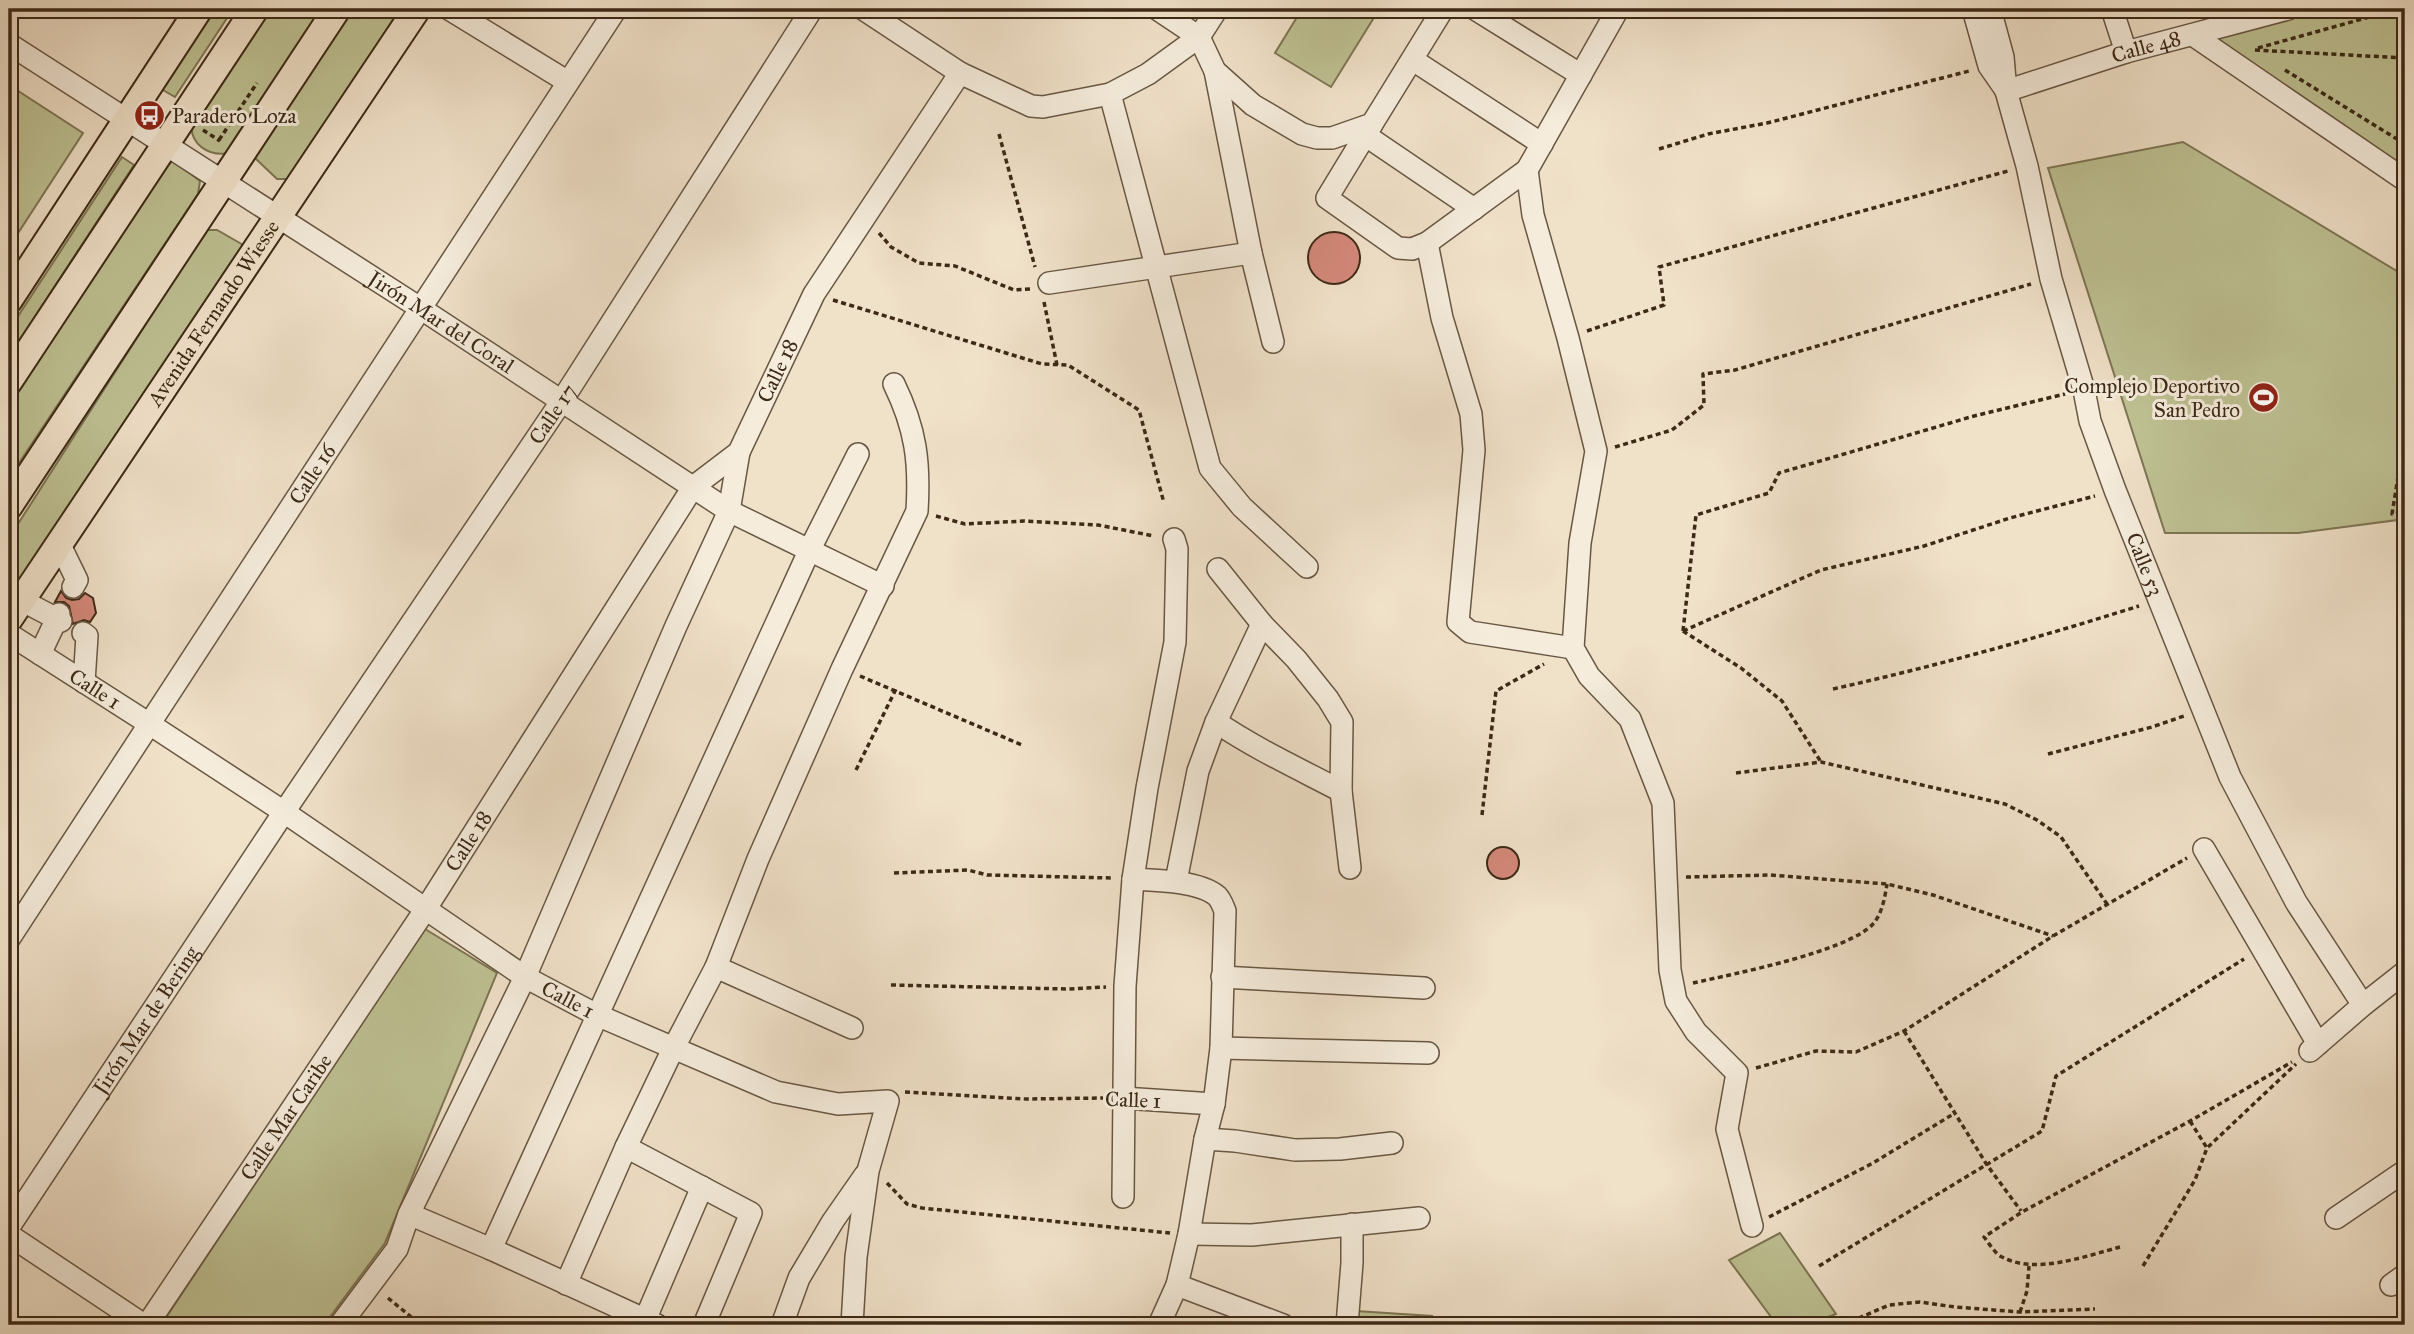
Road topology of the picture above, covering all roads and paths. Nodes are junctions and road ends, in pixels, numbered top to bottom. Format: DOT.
graph roads {
  1 [pos="199,9"];
  2 [pos="255,9"];
  3 [pos="337,9"];
  4 [pos="417,9"];
  5 [pos="449,9"];
  6 [pos="615,9"];
  7 [pos="812,9"];
  8 [pos="863,9"];
  9 [pos="1157,9"];
  10 [pos="1217,9"];
  11 [pos="1443,9"];
  12 [pos="1475,9"];
  13 [pos="1618,9"];
  14 [pos="1973,9"];
  15 [pos="1990,9"];
  16 [pos="2112,9"];
  17 [pos="2288,9"];
  18 [pos="2398,9"];
  19 [pos="2242,15"];
  20 [pos="2193,35"];
  21 [pos="1199,37"];
  22 [pos="9,44"];
  23 [pos="2253,50"];
  24 [pos="2126,52"];
  25 [pos="2264,57"];
  26 [pos="2405,58"];
  27 [pos="1413,60"];
  28 [pos="2276,64"];
  29 [pos="1215,71"];
  30 [pos="960,73"];
  31 [pos="1581,75"];
  32 [pos="1946,77"];
  33 [pos="568,82"];
  34 [pos="2007,91"];
  35 [pos="1110,94"];
  36 [pos="127,120"];
  37 [pos="201,129"];
  38 [pos="1369,129"];
  39 [pos="999,134"];
  40 [pos="1542,144"];
  41 [pos="2405,144"];
  42 [pos="166,145"];
  43 [pos="226,145"];
  44 [pos="1659,149"];
  45 [pos="2027,166"];
  46 [pos="1527,170"];
  47 [pos="2405,180"];
  48 [pos="221,181"];
  49 [pos="1474,209"];
  50 [pos="278,216"];
  51 [pos="864,216"];
  52 [pos="1427,243"];
  53 [pos="1251,253"];
  54 [pos="1158,268"];
  55 [pos="2051,279"];
  56 [pos="1043,287"];
  57 [pos="814,294"];
  58 [pos="9,300"];
  59 [pos="420,308"];
  60 [pos="1568,338"];
  61 [pos="1273,342"];
  62 [pos="1057,365"];
  63 [pos="9,382"];
  64 [pos="894,384"];
  65 [pos="2084,390"];
  66 [pos="561,402"];
  67 [pos="2405,434"];
  68 [pos="1596,451"];
  69 [pos="739,452"];
  70 [pos="858,454"];
  71 [pos="693,487"];
  72 [pos="2115,490"];
  73 [pos="1164,503"];
  74 [pos="9,506"];
  75 [pos="730,511"];
  76 [pos="918,511"];
  77 [pos="2405,512"];
  78 [pos="1174,539"];
  79 [pos="60,543"];
  80 [pos="810,549"];
  81 [pos="1307,567"];
  82 [pos="1218,569"];
  83 [pos="883,586"];
  84 [pos="74,587"];
  85 [pos="2158,599"];
  86 [pos="15,609"];
  87 [pos="1262,624"];
  88 [pos="1682,631"];
  89 [pos="83,633"];
  90 [pos="9,634"];
  91 [pos="1573,648"];
  92 [pos="40,654"];
  93 [pos="842,669"];
  94 [pos="84,682"];
  95 [pos="1833,689"];
  96 [pos="896,690"];
  97 [pos="2203,709"];
  98 [pos="1216,722"];
  99 [pos="148,723"];
  100 [pos="1022,745"];
  101 [pos="2048,754"];
  102 [pos="1821,762"];
  103 [pos="856,770"];
  104 [pos="1736,773"];
  105 [pos="1340,791"];
  106 [pos="284,812"];
  107 [pos="1482,815"];
  108 [pos="2204,849"];
  109 [pos="1350,867"];
  110 [pos="894,873"];
  111 [pos="1665,877"];
  112 [pos="1133,879"];
  113 [pos="1176,881"];
  114 [pos="1887,884"];
  115 [pos="2107,904"];
  116 [pos="425,910"];
  117 [pos="2053,936"];
  118 [pos="9,939"];
  119 [pos="2261,949"];
  120 [pos="716,967"];
  121 [pos="2405,972"];
  122 [pos="525,977"];
  123 [pos="1222,977"];
  124 [pos="891,985"];
  125 [pos="1688,985"];
  126 [pos="1125,986"];
  127 [pos="1424,988"];
  128 [pos="2363,1004"];
  129 [pos="597,1015"];
  130 [pos="852,1028"];
  131 [pos="1904,1031"];
  132 [pos="1221,1048"];
  133 [pos="2314,1048"];
  134 [pos="673,1049"];
  135 [pos="1428,1053"];
  136 [pos="1737,1073"];
  137 [pos="1123,1098"];
  138 [pos="888,1101"];
  139 [pos="1214,1104"];
  140 [pos="1955,1113"];
  141 [pos="2190,1121"];
  142 [pos="1205,1139"];
  143 [pos="1392,1143"];
  144 [pos="626,1147"];
  145 [pos="2207,1148"];
  146 [pos="1987,1165"];
  147 [pos="868,1171"];
  148 [pos="2405,1171"];
  149 [pos="702,1187"];
  150 [pos="1123,1197"];
  151 [pos="2022,1212"];
  152 [pos="409,1214"];
  153 [pos="1419,1217"];
  154 [pos="2336,1218"];
  155 [pos="1352,1224"];
  156 [pos="1752,1226"];
  157 [pos="9,1227"];
  158 [pos="1189,1234"];
  159 [pos="9,1236"];
  160 [pos="2120,1247"];
  161 [pos="491,1248"];
  162 [pos="1819,1266"];
  163 [pos="2029,1266"];
  164 [pos="2143,1266"];
  165 [pos="566,1284"];
  166 [pos="372,1285"];
  167 [pos="1177,1285"];
  168 [pos="2095,1309"];
  169 [pos="2020,1312"];
  170 [pos="651,1323"];
  171 [pos="145,1325"];
  172 [pos="340,1325"];
  173 [pos="421,1325"];
  174 [pos="705,1325"];
  175 [pos="782,1325"];
  176 [pos="852,1325"];
  177 [pos="1159,1325"];
  178 [pos="1283,1325"];
  179 [pos="1347,1325"];
  180 [pos="1843,1325"];
  1 -- 36 [label="main road"];
  2 -- 42 [label="main road"];
  3 -- 48 [label="main road"];
  4 -- 50 [label="main road, Avenida Fernando Wiesse"];
  5 -- 33 [label="street"];
  6 -- 33 [label="street, Calle 16"];
  7 -- 66 [label="street, Calle 17"];
  8 -- 30 [label="street"];
  9 -- 21 [label="street"];
  10 -- 21 [label="street"];
  11 -- 27 [label="street"];
  12 -- 31 [label="street"];
  13 -- 31 [label="street"];
  14 -- 34 [label="street, Calle 53"];
  15 -- 34 [label="street, Calle 53"];
  16 -- 24 [label="street"];
  17 -- 19 [label="street, Calle 48"];
  18 -- 23 [label="path"];
  19 -- 20 [label="street, Calle 48"];
  20 -- 24 [label="street, Calle 48"];
  20 -- 47 [label="street"];
  21 -- 29 [label="street"];
  21 -- 35 [label="street"];
  22 -- 36 [label="street, Jirón Mar del Coral"];
  23 -- 25 [label="path"];
  23 -- 26 [label="path"];
  24 -- 34 [label="street, Calle 48"];
  27 -- 38 [label="street"];
  27 -- 40 [label="street"];
  28 -- 41 [label="path"];
  29 -- 38 [label="street"];
  29 -- 53 [label="street"];
  30 -- 35 [label="street"];
  30 -- 51 [label="street, Calle 18"];
  31 -- 40 [label="street"];
  32 -- 44 [label="path"];
  33 -- 59 [label="street, Calle 16"];
  34 -- 45 [label="street, Calle 53"];
  35 -- 54 [label="street"];
  36 -- 42 [label="street, Jirón Mar del Coral"];
  36 -- 58 [label="main road"];
  37 -- 43 [label="path"];
  38 -- 49 [label="street"];
  38 -- 52 [label="street"];
  39 -- 56 [label="path"];
  40 -- 46 [label="street"];
  42 -- 48 [label="street, Jirón Mar del Coral"];
  42 -- 63 [label="main road"];
  45 -- 55 [label="street, Calle 53"];
  45 -- 60 [label="path"];
  46 -- 49 [label="street"];
  46 -- 60 [label="street"];
  48 -- 50 [label="street, Jirón Mar del Coral"];
  48 -- 74 [label="main road"];
  49 -- 52 [label="street"];
  50 -- 59 [label="street, Jirón Mar del Coral"];
  50 -- 79 [label="main road, Avenida Fernando Wiesse"];
  51 -- 56 [label="path"];
  51 -- 57 [label="street, Calle 18"];
  52 -- 91 [label="street"];
  53 -- 54 [label="street"];
  53 -- 61 [label="street"];
  54 -- 56 [label="street"];
  54 -- 81 [label="street"];
  55 -- 65 [label="street, Calle 53"];
  55 -- 68 [label="path"];
  56 -- 62 [label="path"];
  57 -- 62 [label="path"];
  57 -- 69 [label="street, Calle 18"];
  59 -- 66 [label="street, Jirón Mar del Coral"];
  59 -- 99 [label="street, Calle 16"];
  60 -- 68 [label="street"];
  62 -- 73 [label="path"];
  64 -- 76 [label="street"];
  65 -- 72 [label="street, Calle 53"];
  65 -- 88 [label="path"];
  66 -- 71 [label="street, Jirón Mar del Coral"];
  66 -- 106 [label="street, Calle 17"];
  67 -- 77 [label="path"];
  68 -- 91 [label="street"];
  69 -- 71 [label="street, Calle 18"];
  69 -- 75 [label="street"];
  70 -- 80 [label="street"];
  71 -- 75 [label="street, Jirón Mar del Coral"];
  71 -- 116 [label="street, Calle 18"];
  72 -- 85 [label="street, Calle 53"];
  72 -- 88 [label="path"];
  75 -- 80 [label="street, Jirón Mar del Coral"];
  75 -- 122 [label="street"];
  76 -- 78 [label="path"];
  76 -- 83 [label="street"];
  78 -- 112 [label="street"];
  79 -- 84 [label="street"];
  79 -- 86 [label="main road, Avenida Fernando Wiesse"];
  80 -- 83 [label="street, Jirón Mar del Coral"];
  80 -- 129 [label="street"];
  82 -- 87 [label="street"];
  83 -- 93 [label="street"];
  85 -- 95 [label="path"];
  85 -- 97 [label="street, Calle 53"];
  86 -- 92 [label="street"];
  87 -- 98 [label="street"];
  87 -- 105 [label="street"];
  88 -- 102 [label="path"];
  89 -- 94 [label="street"];
  90 -- 92 [label="street, Calle 1"];
  91 -- 107 [label="path"];
  91 -- 111 [label="street"];
  92 -- 94 [label="street, Calle 1"];
  93 -- 96 [label="path"];
  93 -- 120 [label="street"];
  94 -- 99 [label="street, Calle 1"];
  96 -- 100 [label="path"];
  96 -- 103 [label="path"];
  97 -- 101 [label="path"];
  97 -- 128 [label="street, Calle 53"];
  98 -- 105 [label="street"];
  98 -- 113 [label="street"];
  99 -- 106 [label="street, Calle 1"];
  99 -- 118 [label="street, Calle 16"];
  102 -- 104 [label="path"];
  102 -- 115 [label="path"];
  105 -- 109 [label="street"];
  106 -- 116 [label="street, Calle 1"];
  106 -- 157 [label="street, Jirón Mar de Bering"];
  108 -- 115 [label="path"];
  108 -- 119 [label="street"];
  110 -- 112 [label="path"];
  111 -- 114 [label="path"];
  111 -- 136 [label="street"];
  112 -- 113 [label="street"];
  112 -- 126 [label="street"];
  113 -- 123 [label="street"];
  114 -- 117 [label="path"];
  114 -- 125 [label="path"];
  115 -- 117 [label="path"];
  116 -- 122 [label="street, Calle 1"];
  116 -- 171 [label="street, Calle Mar Caribe"];
  117 -- 131 [label="path"];
  119 -- 133 [label="street"];
  119 -- 146 [label="path"];
  120 -- 130 [label="street"];
  120 -- 134 [label="street"];
  121 -- 128 [label="street"];
  122 -- 129 [label="street, Calle 1"];
  122 -- 152 [label="street"];
  123 -- 127 [label="street"];
  123 -- 132 [label="street"];
  124 -- 126 [label="path"];
  126 -- 137 [label="street"];
  128 -- 133 [label="street"];
  129 -- 134 [label="street, Calle 1"];
  129 -- 161 [label="street"];
  131 -- 136 [label="path"];
  131 -- 140 [label="path"];
  132 -- 135 [label="street"];
  132 -- 139 [label="street"];
  133 -- 141 [label="path"];
  133 -- 145 [label="path"];
  134 -- 138 [label="street, Calle 1"];
  134 -- 144 [label="street"];
  136 -- 156 [label="street"];
  137 -- 138 [label="path, Calle 1"];
  137 -- 139 [label="street, Calle 1"];
  137 -- 150 [label="street"];
  138 -- 147 [label="street"];
  139 -- 142 [label="street"];
  140 -- 146 [label="path"];
  140 -- 156 [label="path"];
  141 -- 145 [label="path"];
  141 -- 151 [label="path"];
  142 -- 143 [label="street"];
  142 -- 158 [label="street"];
  144 -- 149 [label="street"];
  144 -- 165 [label="street"];
  145 -- 164 [label="path"];
  146 -- 151 [label="path"];
  146 -- 162 [label="path"];
  147 -- 158 [label="path"];
  147 -- 175 [label="street"];
  147 -- 176 [label="street"];
  148 -- 154 [label="street"];
  149 -- 170 [label="street"];
  149 -- 174 [label="street"];
  151 -- 163 [label="path"];
  152 -- 161 [label="street"];
  152 -- 166 [label="street"];
  153 -- 155 [label="street"];
  155 -- 158 [label="street"];
  155 -- 179 [label="street"];
  158 -- 167 [label="street"];
  159 -- 171 [label="street"];
  160 -- 163 [label="path"];
  161 -- 165 [label="street"];
  163 -- 169 [label="path"];
  165 -- 170 [label="street"];
  166 -- 172 [label="street"];
  166 -- 173 [label="path"];
  167 -- 177 [label="street"];
  167 -- 178 [label="street"];
  168 -- 169 [label="path"];
  169 -- 180 [label="path"];
}
